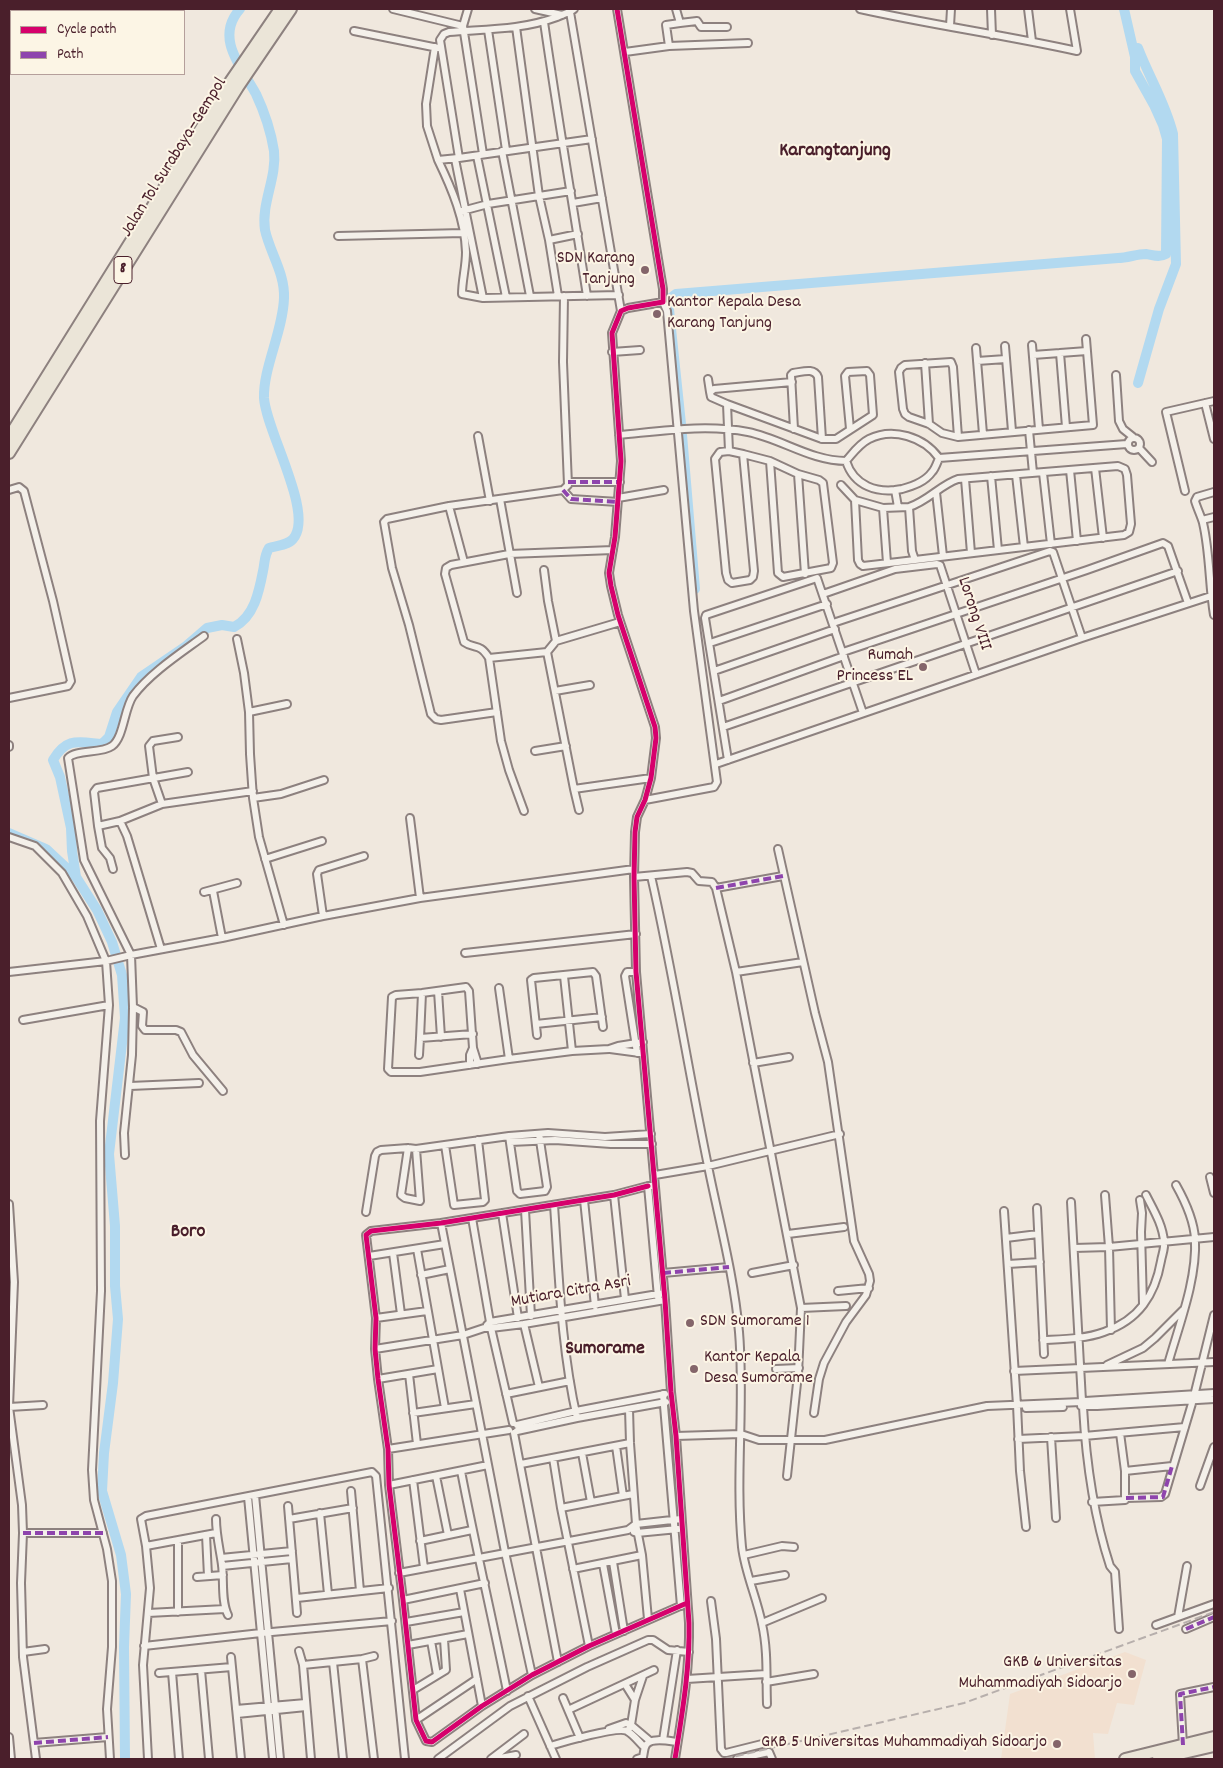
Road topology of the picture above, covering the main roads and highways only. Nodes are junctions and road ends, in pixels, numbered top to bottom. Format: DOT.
graph roads {
  1 [pos="280,9"];
  2 [pos="291,9"];
  3 [pos="251,59"];
  4 [pos="234,85"];
  5 [pos="9,437"];
  6 [pos="9,453"];
  7 [pos="1214,1737"];
  8 [pos="1214,1746"];
  9 [pos="1149,1756"];
  10 [pos="1161,1756"];
  11 [pos="1125,1759"];
  1 -- 3 [label="highway, Jalan Tol Surabaya–Gempol / 8"];
  2 -- 3 [label="highway, Jalan Tol Surabaya–Gempol / 8"];
  3 -- 4 [label="highway, Jalan Tol Surabaya–Gempol / 8"];
  4 -- 5 [label="highway, Jalan Tol Surabaya–Gempol / 8"];
  4 -- 6 [label="highway, Jalan Tol Surabaya–Gempol / 8"];
  7 -- 10 [label="highway"];
  8 -- 10 [label="highway"];
  9 -- 10 [label="highway"];
  9 -- 11 [label="highway"];
}
